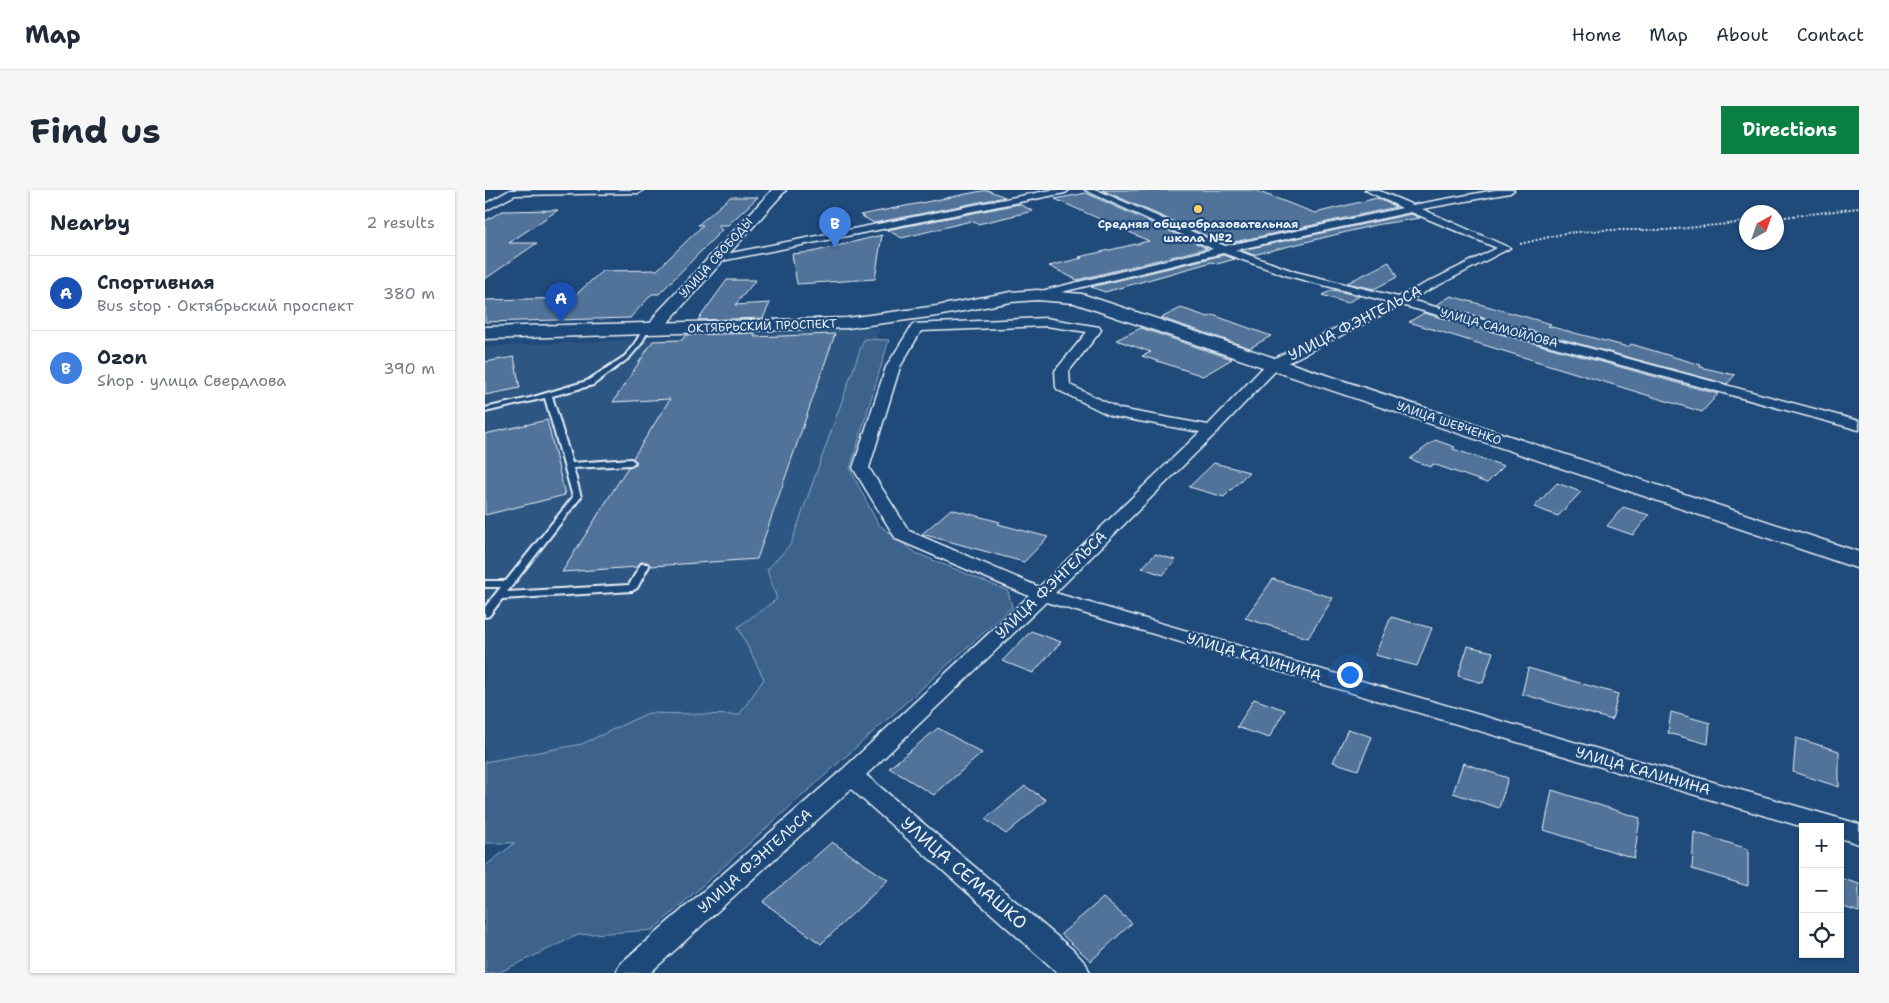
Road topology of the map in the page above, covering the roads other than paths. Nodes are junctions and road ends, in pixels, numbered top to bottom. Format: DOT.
graph roads {
  1 [pos="639,190"];
  2 [pos="779,190"];
  3 [pos="1065,190"];
  4 [pos="1089,190"];
  5 [pos="1369,190"];
  6 [pos="1510,190"];
  7 [pos="485,208"];
  8 [pos="1411,208"];
  9 [pos="1222,249"];
  10 [pos="716,259"];
  11 [pos="1037,295"];
  12 [pos="1399,301"];
  13 [pos="917,327"];
  14 [pos="651,329"];
  15 [pos="485,333"];
  16 [pos="1274,364"];
  17 [pos="548,395"];
  18 [pos="485,410"];
  19 [pos="1859,426"];
  20 [pos="1211,430"];
  21 [pos="631,462"];
  22 [pos="568,466"];
  23 [pos="1859,561"];
  24 [pos="644,566"];
  25 [pos="485,584"];
  26 [pos="509,584"];
  27 [pos="499,596"];
  28 [pos="1042,596"];
  29 [pos="485,614"];
  30 [pos="851,775"];
  31 [pos="1821,823"];
  32 [pos="1844,829"];
  33 [pos="1859,834"];
  34 [pos="630,973"];
  35 [pos="1076,973"];
  1 -- 7 [label="street"];
  2 -- 10 [label="main road, УЛИЦА СВОБОДЫ"];
  3 -- 10 [label="street"];
  4 -- 9 [label="street, УЛИЦА САМОЙЛОВА"];
  5 -- 8 [label="street"];
  6 -- 8 [label="street"];
  8 -- 9 [label="street"];
  8 -- 12 [label="street, УЛИЦА Ф.ЭНГЕЛЬСА"];
  9 -- 11 [label="street"];
  9 -- 12 [label="street, УЛИЦА САМОЙЛОВА"];
  10 -- 14 [label="main road, УЛИЦА СВОБОДЫ"];
  11 -- 14 [label="main road, ОКТЯБРЬСКИЙ ПРОСПЕКТ"];
  11 -- 16 [label="main road, УЛИЦА ШЕВЧЕНКО"];
  12 -- 16 [label="street, УЛИЦА Ф.ЭНГЕЛЬСА"];
  12 -- 19 [label="street, УЛИЦА САМОЙЛОВА"];
  13 -- 20 [label="street"];
  13 -- 28 [label="street, УЛИЦА КАЛИНИНА"];
  14 -- 15 [label="main road, ОКТЯБРЬСКИЙ ПРОСПЕКТ"];
  14 -- 17 [label="lane"];
  16 -- 20 [label="street, УЛИЦА Ф.ЭНГЕЛЬСА"];
  16 -- 23 [label="main road, УЛИЦА ШЕВЧЕНКО"];
  17 -- 18 [label="lane"];
  17 -- 22 [label="lane"];
  20 -- 28 [label="street, УЛИЦА Ф.ЭНГЕЛЬСА"];
  21 -- 22 [label="lane"];
  22 -- 26 [label="lane"];
  24 -- 27 [label="lane"];
  25 -- 26 [label="lane"];
  26 -- 27 [label="lane"];
  27 -- 29 [label="lane"];
  28 -- 30 [label="street, УЛИЦА Ф.ЭНГЕЛЬСА"];
  28 -- 31 [label="street, УЛИЦА КАЛИНИНА"];
  30 -- 34 [label="street, УЛИЦА Ф.ЭНГЕЛЬСА"];
  30 -- 35 [label="street, УЛИЦА СЕМАШКО"];
  32 -- 33 [label="street"];
}
